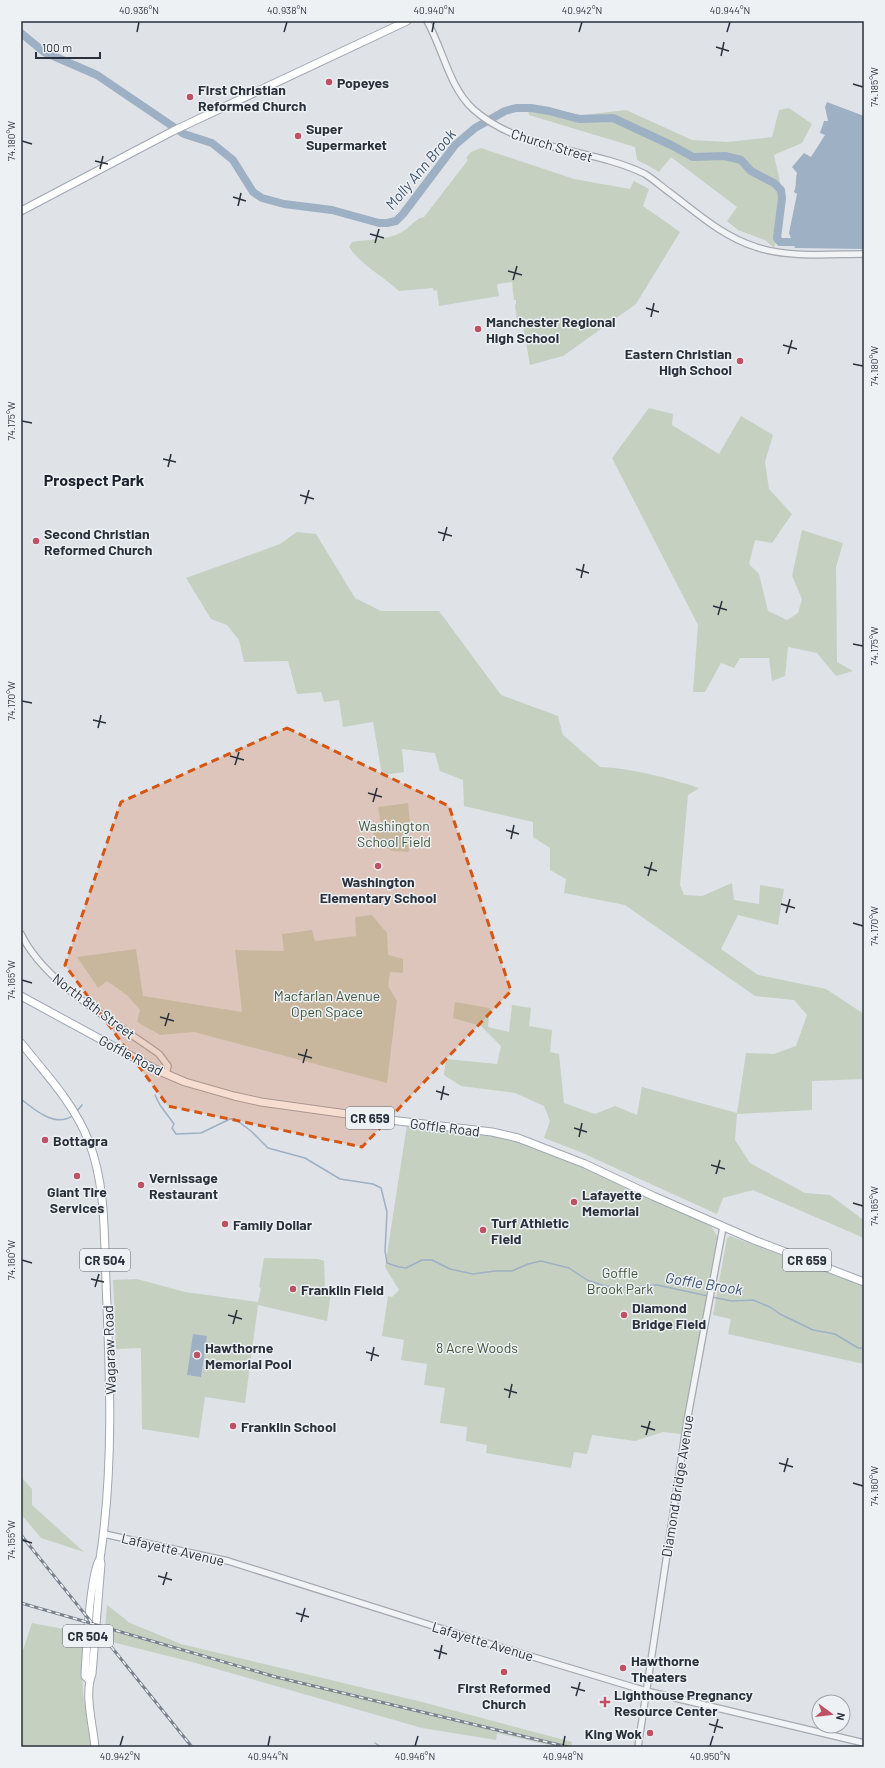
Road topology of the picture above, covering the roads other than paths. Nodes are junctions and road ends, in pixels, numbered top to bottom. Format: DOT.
graph roads {
  1 [pos="407,21"];
  2 [pos="427,21"];
  3 [pos="21,211"];
  4 [pos="864,254"];
  5 [pos="21,934"];
  6 [pos="21,996"];
  7 [pos="21,1043"];
  8 [pos="166,1074"];
  9 [pos="723,1227"];
  10 [pos="864,1282"];
  11 [pos="104,1534"];
  12 [pos="646,1691"];
  13 [pos="864,1743"];
  14 [pos="95,1747"];
  15 [pos="638,1747"];
  1 -- 3 [label="main road"];
  2 -- 4 [label="street, Church Street"];
  5 -- 8 [label="street, North 8th Street"];
  6 -- 8 [label="main road, Goffle Road / CR 659"];
  7 -- 11 [label="main road, Wagaraw Road / CR 504"];
  8 -- 9 [label="main road, Goffle Road / CR 659"];
  9 -- 10 [label="main road, Goffle Road / CR 659"];
  9 -- 12 [label="street, Diamond Bridge Avenue"];
  11 -- 12 [label="street, Lafayette Avenue"];
  11 -- 14 [label="main road, Wagaraw Road / CR 504"];
  12 -- 13 [label="street, Lafayette Avenue"];
  12 -- 15 [label="street, Diamond Bridge Avenue"];
}
